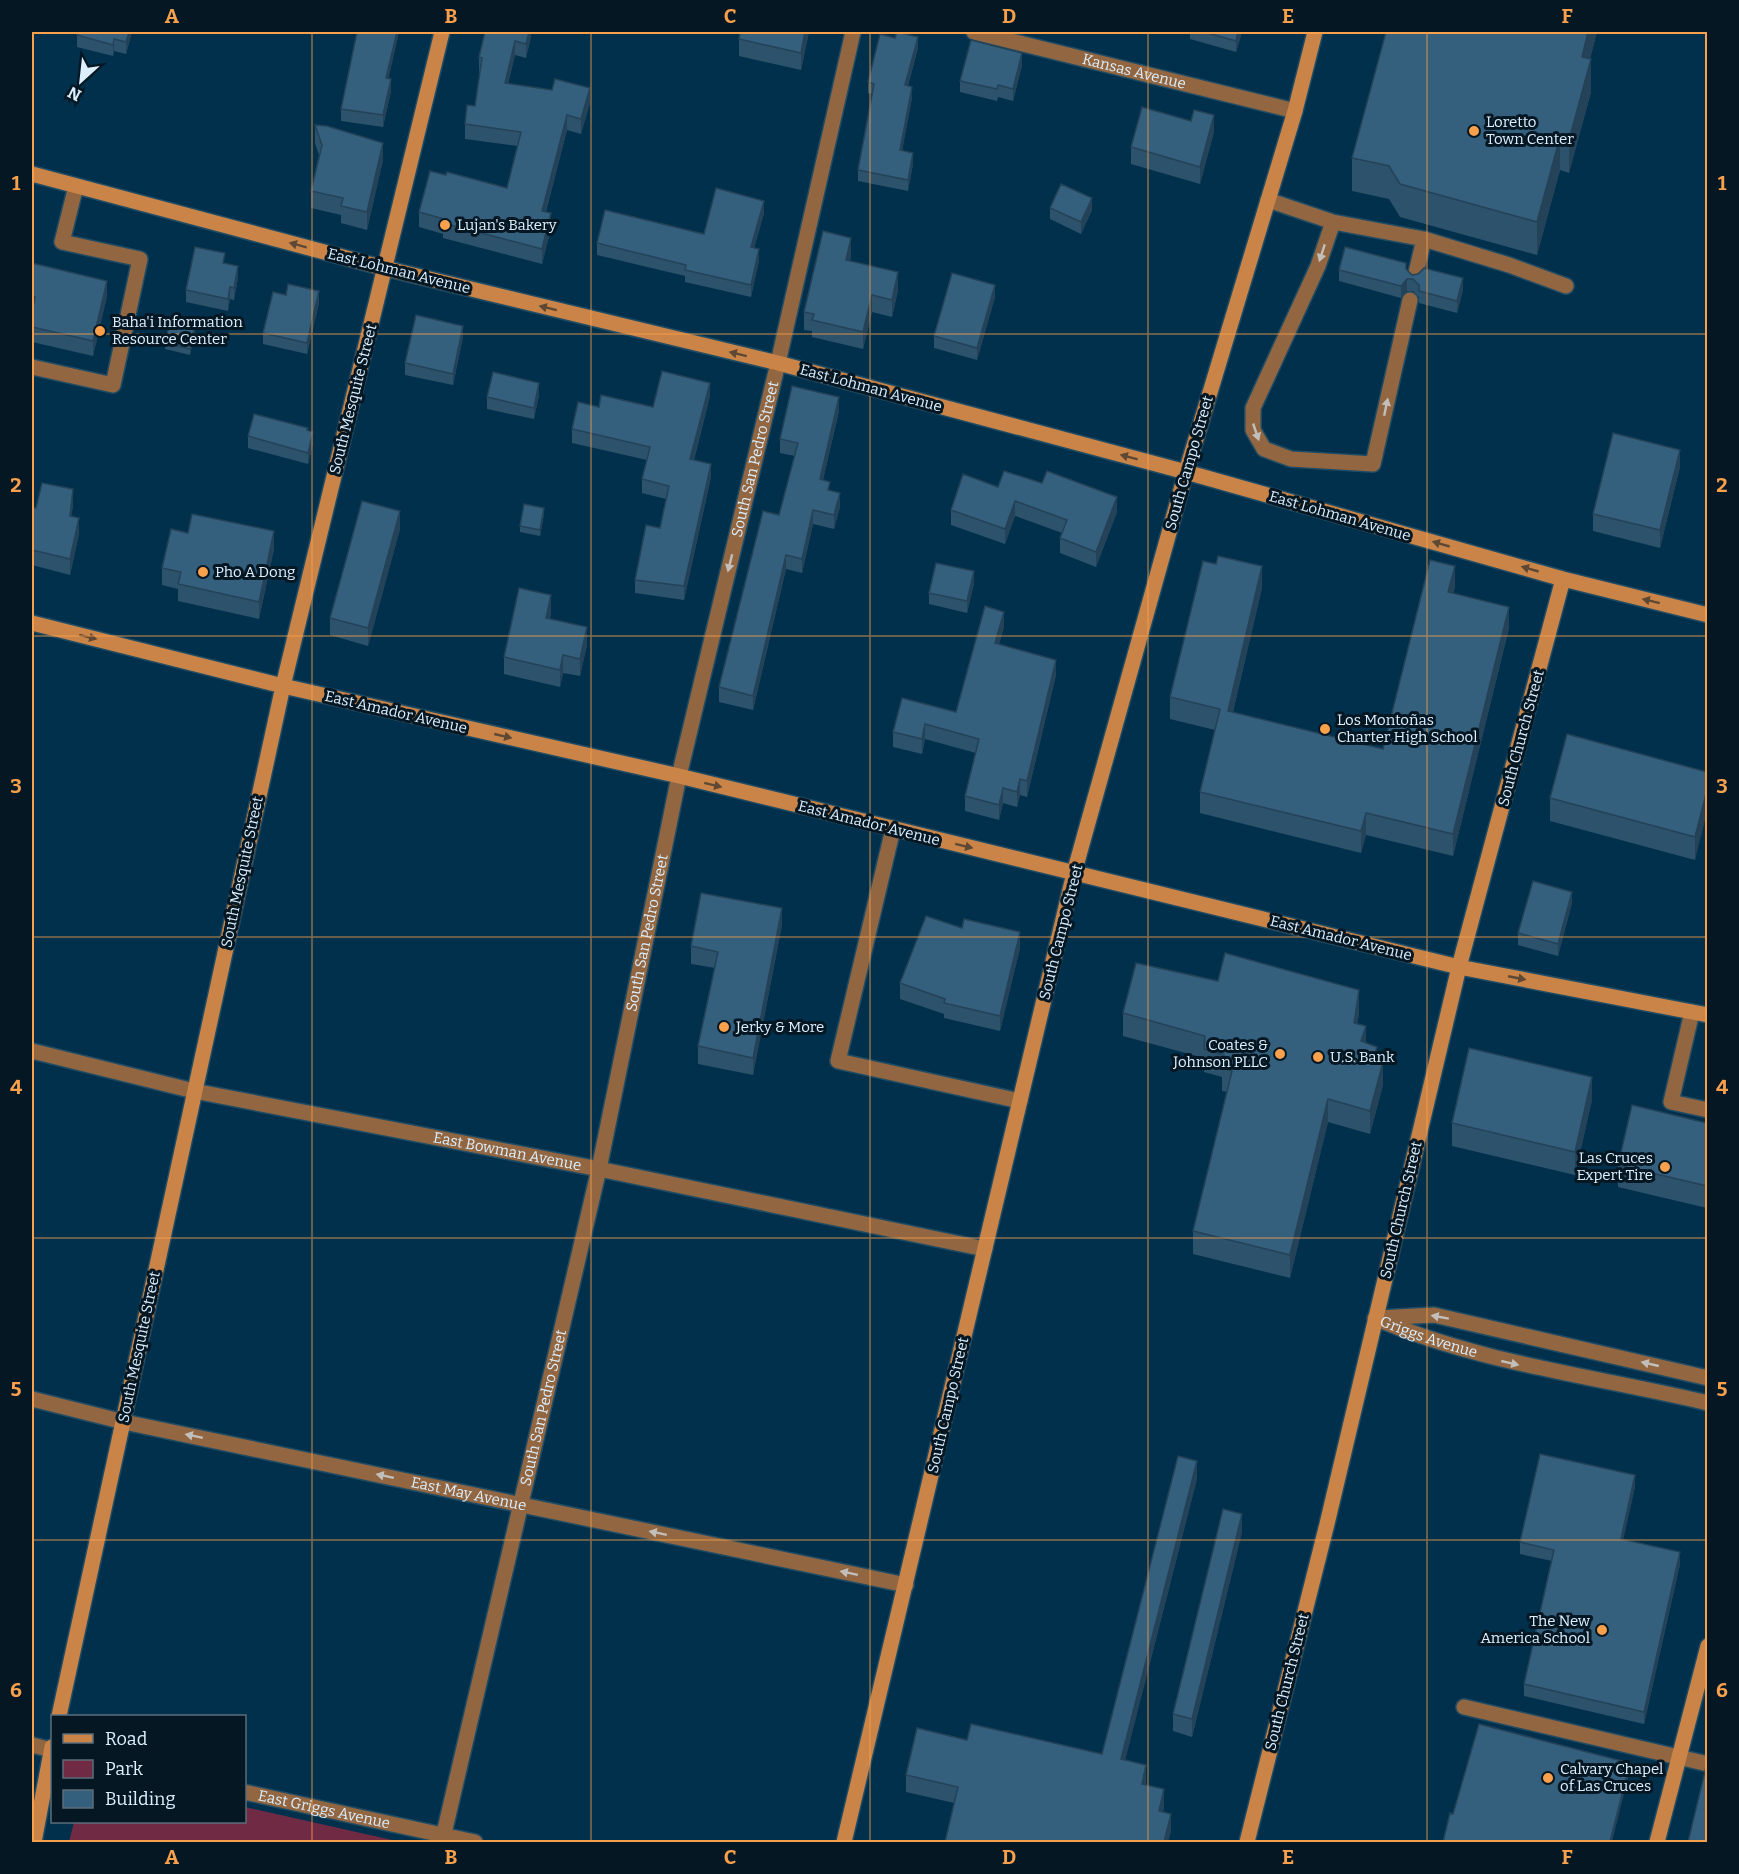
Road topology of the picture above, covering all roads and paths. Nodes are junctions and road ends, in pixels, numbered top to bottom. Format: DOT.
graph roads {
  1 [pos="442,32"];
  2 [pos="853,32"];
  3 [pos="974,32"];
  4 [pos="1315,32"];
  5 [pos="1295,111"];
  6 [pos="32,174"];
  7 [pos="76,186"];
  8 [pos="1269,200"];
  9 [pos="1333,222"];
  10 [pos="1424,239"];
  11 [pos="384,268"];
  12 [pos="1415,277"];
  13 [pos="1566,286"];
  14 [pos="1410,300"];
  15 [pos="778,363"];
  16 [pos="32,367"];
  17 [pos="1186,472"];
  18 [pos="1563,579"];
  19 [pos="1707,615"];
  20 [pos="32,623"];
  21 [pos="284,686"];
  22 [pos="679,777"];
  23 [pos="892,829"];
  24 [pos="1074,873"];
  25 [pos="1459,967"];
  26 [pos="1692,1012"];
  27 [pos="1707,1016"];
  28 [pos="32,1051"];
  29 [pos="194,1091"];
  30 [pos="1020,1101"];
  31 [pos="1707,1110"];
  32 [pos="599,1169"];
  33 [pos="985,1249"];
  34 [pos="1375,1318"];
  35 [pos="1707,1378"];
  36 [pos="32,1399"];
  37 [pos="1707,1403"];
  38 [pos="123,1422"];
  39 [pos="523,1505"];
  40 [pos="906,1585"];
  41 [pos="1707,1646"];
  42 [pos="1464,1707"];
  43 [pos="59,1715"];
  44 [pos="32,1745"];
  45 [pos="51,1749"];
  46 [pos="51,1754"];
  47 [pos="1678,1757"];
  48 [pos="1707,1764"];
  49 [pos="246,1792"];
  50 [pos="443,1839"];
  51 [pos="34,1842"];
  52 [pos="475,1842"];
  53 [pos="844,1842"];
  54 [pos="1247,1842"];
  55 [pos="1657,1842"];
  1 -- 11 [label="street, South Mesquite Street"];
  2 -- 15 [label="street, South San Pedro Street"];
  3 -- 5 [label="street, Kansas Avenue"];
  4 -- 5 [label="street, South Campo Street"];
  5 -- 8 [label="street, South Campo Street"];
  6 -- 7 [label="street, East Lohman Avenue"];
  11 -- 7 [label="street, East Lohman Avenue, one-way"];
  7 -- 16 [label="street"];
  8 -- 9 [label="street"];
  8 -- 17 [label="street, South Campo Street"];
  9 -- 10 [label="street"];
  9 -- 14 [label="street, one-way"];
  10 -- 12 [label="street"];
  10 -- 13 [label="street"];
  15 -- 11 [label="street, East Lohman Avenue, one-way"];
  11 -- 21 [label="street, South Mesquite Street"];
  17 -- 15 [label="street, East Lohman Avenue, one-way"];
  15 -- 22 [label="street, South San Pedro Street, one-way"];
  18 -- 17 [label="street, East Lohman Avenue, one-way"];
  17 -- 24 [label="street, South Campo Street"];
  19 -- 18 [label="street, East Lohman Avenue, one-way"];
  18 -- 25 [label="street, South Church Street"];
  20 -- 21 [label="street, East Amador Avenue, one-way"];
  21 -- 22 [label="street, East Amador Avenue, one-way"];
  21 -- 29 [label="street, South Mesquite Street"];
  22 -- 23 [label="street, East Amador Avenue, one-way"];
  22 -- 32 [label="street, South San Pedro Street"];
  23 -- 24 [label="street, East Amador Avenue, one-way"];
  23 -- 30 [label="street"];
  24 -- 25 [label="street, East Amador Avenue"];
  24 -- 30 [label="street, South Campo Street"];
  25 -- 26 [label="street, East Amador Avenue, one-way"];
  25 -- 34 [label="street, South Church Street"];
  26 -- 27 [label="street, East Amador Avenue"];
  26 -- 31 [label="street"];
  28 -- 29 [label="street, East Bowman Avenue"];
  29 -- 32 [label="street, East Bowman Avenue"];
  29 -- 38 [label="street, South Mesquite Street"];
  30 -- 33 [label="street, South Campo Street"];
  32 -- 33 [label="street, East Bowman Avenue"];
  32 -- 39 [label="street, South San Pedro Street"];
  33 -- 40 [label="street, South Campo Street"];
  35 -- 34 [label="street, Griggs Avenue, one-way"];
  34 -- 37 [label="street, Griggs Avenue, one-way"];
  34 -- 54 [label="street, South Church Street"];
  36 -- 38 [label="street, East May Avenue"];
  39 -- 38 [label="street, East May Avenue, one-way"];
  38 -- 43 [label="street, South Mesquite Street"];
  40 -- 39 [label="street, East May Avenue, one-way"];
  39 -- 50 [label="street, South San Pedro Street"];
  40 -- 53 [label="street, South Campo Street"];
  41 -- 47 [label="street"];
  42 -- 47 [label="street"];
  44 -- 45 [label="street"];
  46 -- 51 [label="street"];
  47 -- 48 [label="street"];
  47 -- 55 [label="street"];
  49 -- 50 [label="street, East Griggs Avenue"];
  50 -- 52 [label="street, East Griggs Avenue"];
}
